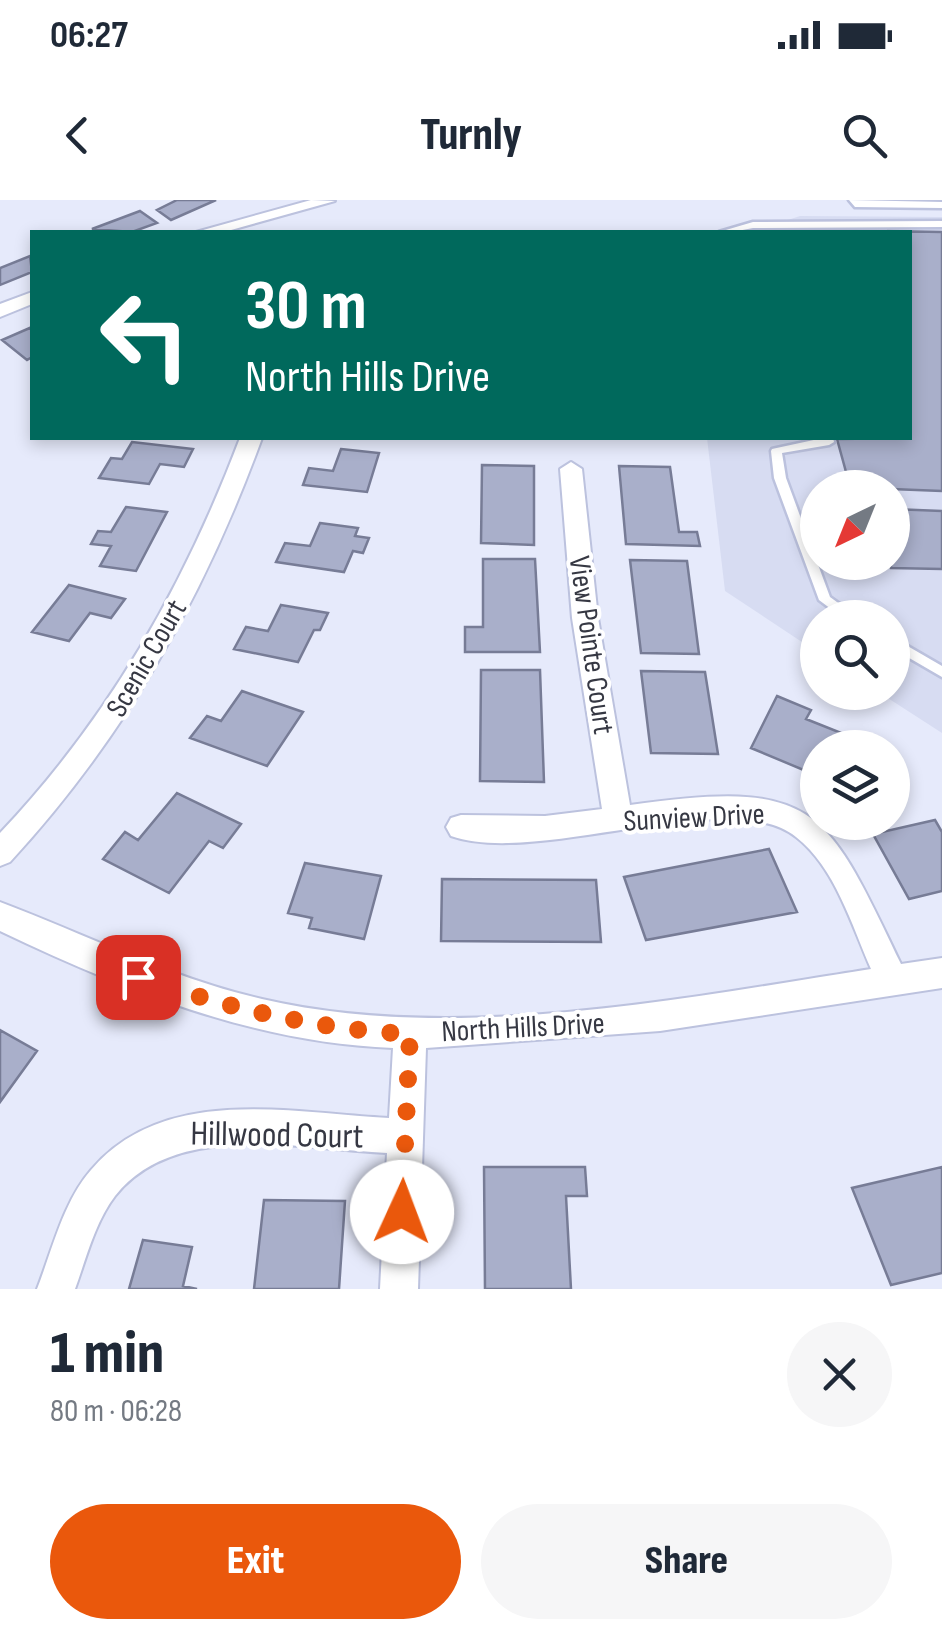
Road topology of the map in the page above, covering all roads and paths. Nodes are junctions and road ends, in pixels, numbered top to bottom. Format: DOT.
graph roads {
  1 [pos="853,200"];
  2 [pos="327,201"];
  3 [pos="942,205"];
  4 [pos="865,224"];
  5 [pos="942,224"];
  6 [pos="213,230"];
  7 [pos="730,230"];
  8 [pos="855,230"];
  9 [pos="30,299"];
  10 [pos="0,311"];
  11 [pos="250,440"];
  12 [pos="828,440"];
  13 [pos="571,469"];
  14 [pos="825,600"];
  15 [pos="910,653"];
  16 [pos="942,672"];
  17 [pos="618,820"];
  18 [pos="461,827"];
  19 [pos="0,852"];
  20 [pos="0,916"];
  21 [pos="942,973"];
  22 [pos="893,980"];
  23 [pos="410,1034"];
  24 [pos="405,1136"];
  25 [pos="56,1289"];
  26 [pos="399,1289"];
  1 -- 3 [label="lane"];
  2 -- 6 [label="street"];
  4 -- 5 [label="lane"];
  4 -- 7 [label="lane"];
  4 -- 8 [label="lane"];
  9 -- 10 [label="street"];
  11 -- 19 [label="street, Scenic Court"];
  12 -- 14 [label="lane"];
  13 -- 17 [label="street, View Pointe Court"];
  15 -- 16 [label="lane"];
  17 -- 18 [label="street, Sunview Drive"];
  17 -- 22 [label="street, Sunview Drive"];
  20 -- 23 [label="street, North Hills Drive"];
  21 -- 22 [label="street, North Hills Drive"];
  22 -- 23 [label="street, North Hills Drive"];
  23 -- 24 [label="street"];
  24 -- 25 [label="street, Hillwood Court"];
  24 -- 26 [label="street"];
}
